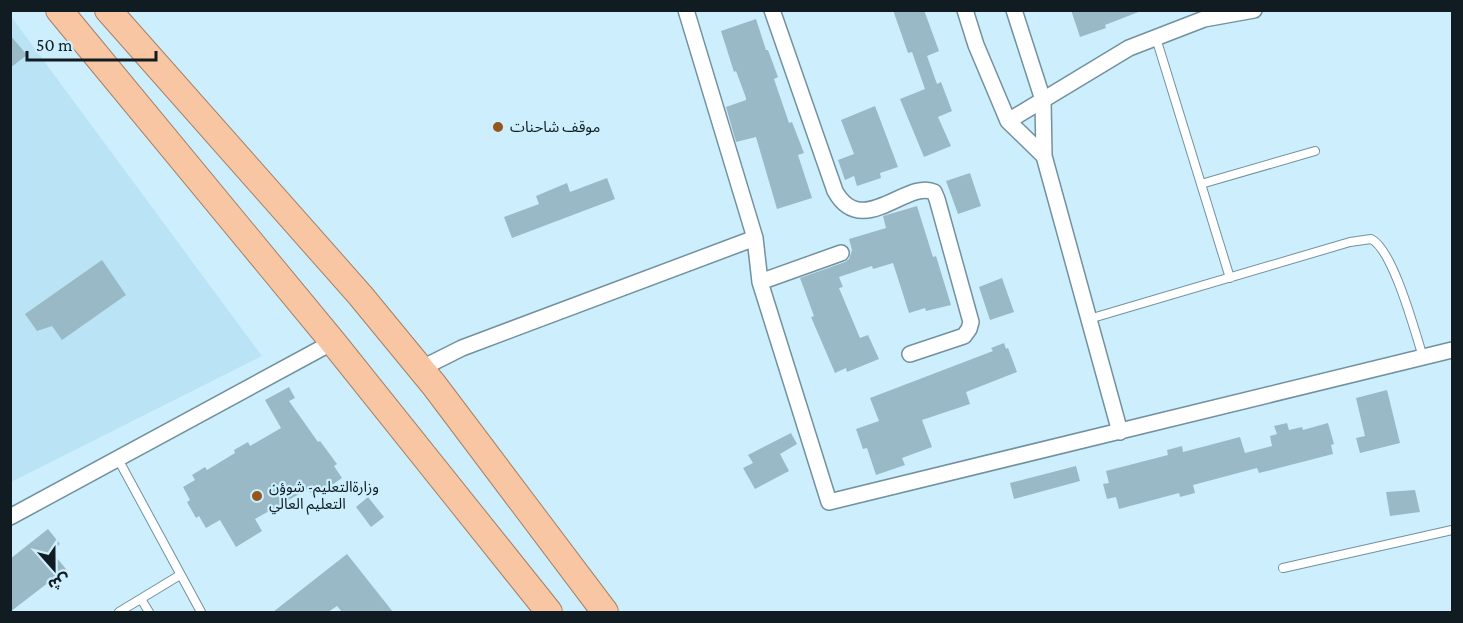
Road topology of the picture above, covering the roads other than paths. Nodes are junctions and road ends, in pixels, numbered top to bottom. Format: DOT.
graph roads {
  1 [pos="59,10"];
  2 [pos="108,10"];
  3 [pos="686,10"];
  4 [pos="772,10"];
  5 [pos="965,10"];
  6 [pos="1014,10"];
  7 [pos="1220,10"];
  8 [pos="1254,10"];
  9 [pos="1204,19"];
  10 [pos="1156,38"];
  11 [pos="1043,100"];
  12 [pos="1008,121"];
  13 [pos="1315,150"];
  14 [pos="1044,156"];
  15 [pos="1201,184"];
  16 [pos="755,238"];
  17 [pos="841,253"];
  18 [pos="1230,278"];
  19 [pos="760,282"];
  20 [pos="1089,319"];
  21 [pos="333,342"];
  22 [pos="1452,350"];
  23 [pos="910,354"];
  24 [pos="1423,357"];
  25 [pos="420,369"];
  26 [pos="1120,432"];
  27 [pos="118,459"];
  28 [pos="10,517"];
  29 [pos="1452,530"];
  30 [pos="1283,568"];
  31 [pos="180,575"];
  32 [pos="141,600"];
  33 [pos="119,612"];
  34 [pos="149,612"];
  35 [pos="201,612"];
  36 [pos="549,612"];
  37 [pos="605,612"];
  1 -- 21 [label="highway"];
  2 -- 25 [label="highway"];
  3 -- 16 [label="street"];
  4 -- 23 [label="street"];
  5 -- 12 [label="street"];
  6 -- 11 [label="street"];
  7 -- 9 [label="street"];
  8 -- 9 [label="street"];
  9 -- 10 [label="street"];
  10 -- 11 [label="street"];
  10 -- 15 [label="lane"];
  11 -- 12 [label="street"];
  11 -- 14 [label="street"];
  12 -- 14 [label="street"];
  13 -- 15 [label="lane"];
  14 -- 20 [label="street"];
  15 -- 18 [label="lane"];
  16 -- 19 [label="street"];
  16 -- 25 [label="street"];
  17 -- 19 [label="street"];
  18 -- 20 [label="lane"];
  18 -- 24 [label="lane"];
  19 -- 26 [label="street"];
  20 -- 26 [label="street"];
  21 -- 27 [label="street"];
  21 -- 36 [label="highway"];
  22 -- 24 [label="street"];
  24 -- 26 [label="street"];
  25 -- 37 [label="highway"];
  27 -- 28 [label="street"];
  27 -- 31 [label="lane"];
  29 -- 30 [label="lane"];
  31 -- 32 [label="lane"];
  31 -- 35 [label="lane"];
  32 -- 33 [label="lane"];
  32 -- 34 [label="lane"];
}
